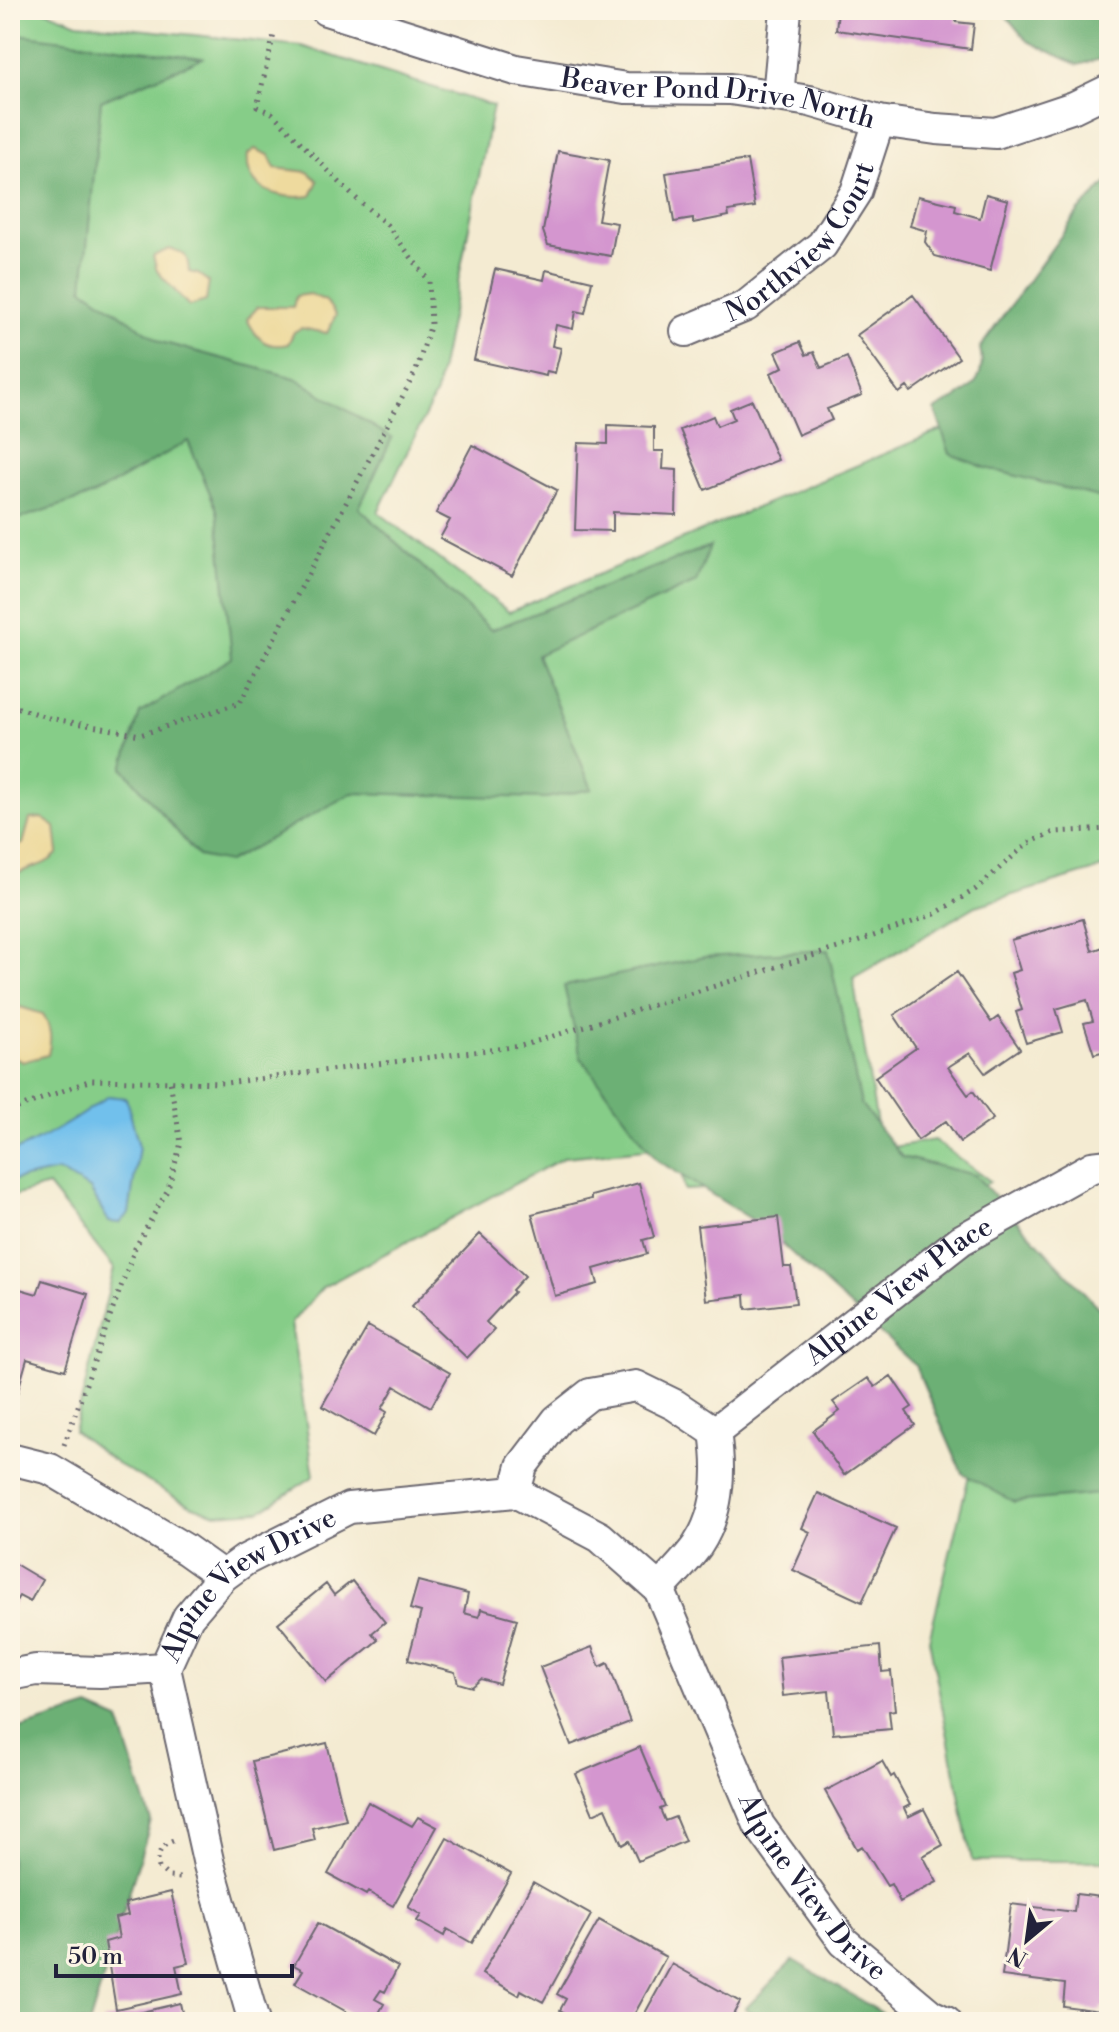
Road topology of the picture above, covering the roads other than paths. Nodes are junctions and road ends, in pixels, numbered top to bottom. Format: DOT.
graph roads {
  1 [pos="326,10"];
  2 [pos="786,10"];
  3 [pos="1109,90"];
  4 [pos="778,96"];
  5 [pos="879,121"];
  6 [pos="686,331"];
  7 [pos="1109,1141"];
  8 [pos="1100,1166"];
  9 [pos="715,1432"];
  10 [pos="10,1459"];
  11 [pos="515,1492"];
  12 [pos="223,1576"];
  13 [pos="659,1589"];
  14 [pos="165,1668"];
  15 [pos="10,1675"];
  16 [pos="254,2022"];
  17 [pos="946,2022"];
  1 -- 4 [label="street, Beaver Pond Drive North"];
  2 -- 4 [label="street"];
  3 -- 5 [label="street, Beaver Pond Drive North"];
  4 -- 5 [label="street, Beaver Pond Drive North"];
  5 -- 6 [label="street, Northview Court"];
  7 -- 8 [label="street, Alpine View Place"];
  8 -- 9 [label="street, Alpine View Place"];
  9 -- 11 [label="street"];
  9 -- 13 [label="street"];
  10 -- 12 [label="street"];
  11 -- 12 [label="street, Alpine View Drive"];
  11 -- 13 [label="street, Alpine View Drive"];
  12 -- 14 [label="street, Alpine View Drive"];
  13 -- 17 [label="street, Alpine View Drive"];
  14 -- 15 [label="street"];
  14 -- 16 [label="street, Alpine View Drive"];
}
